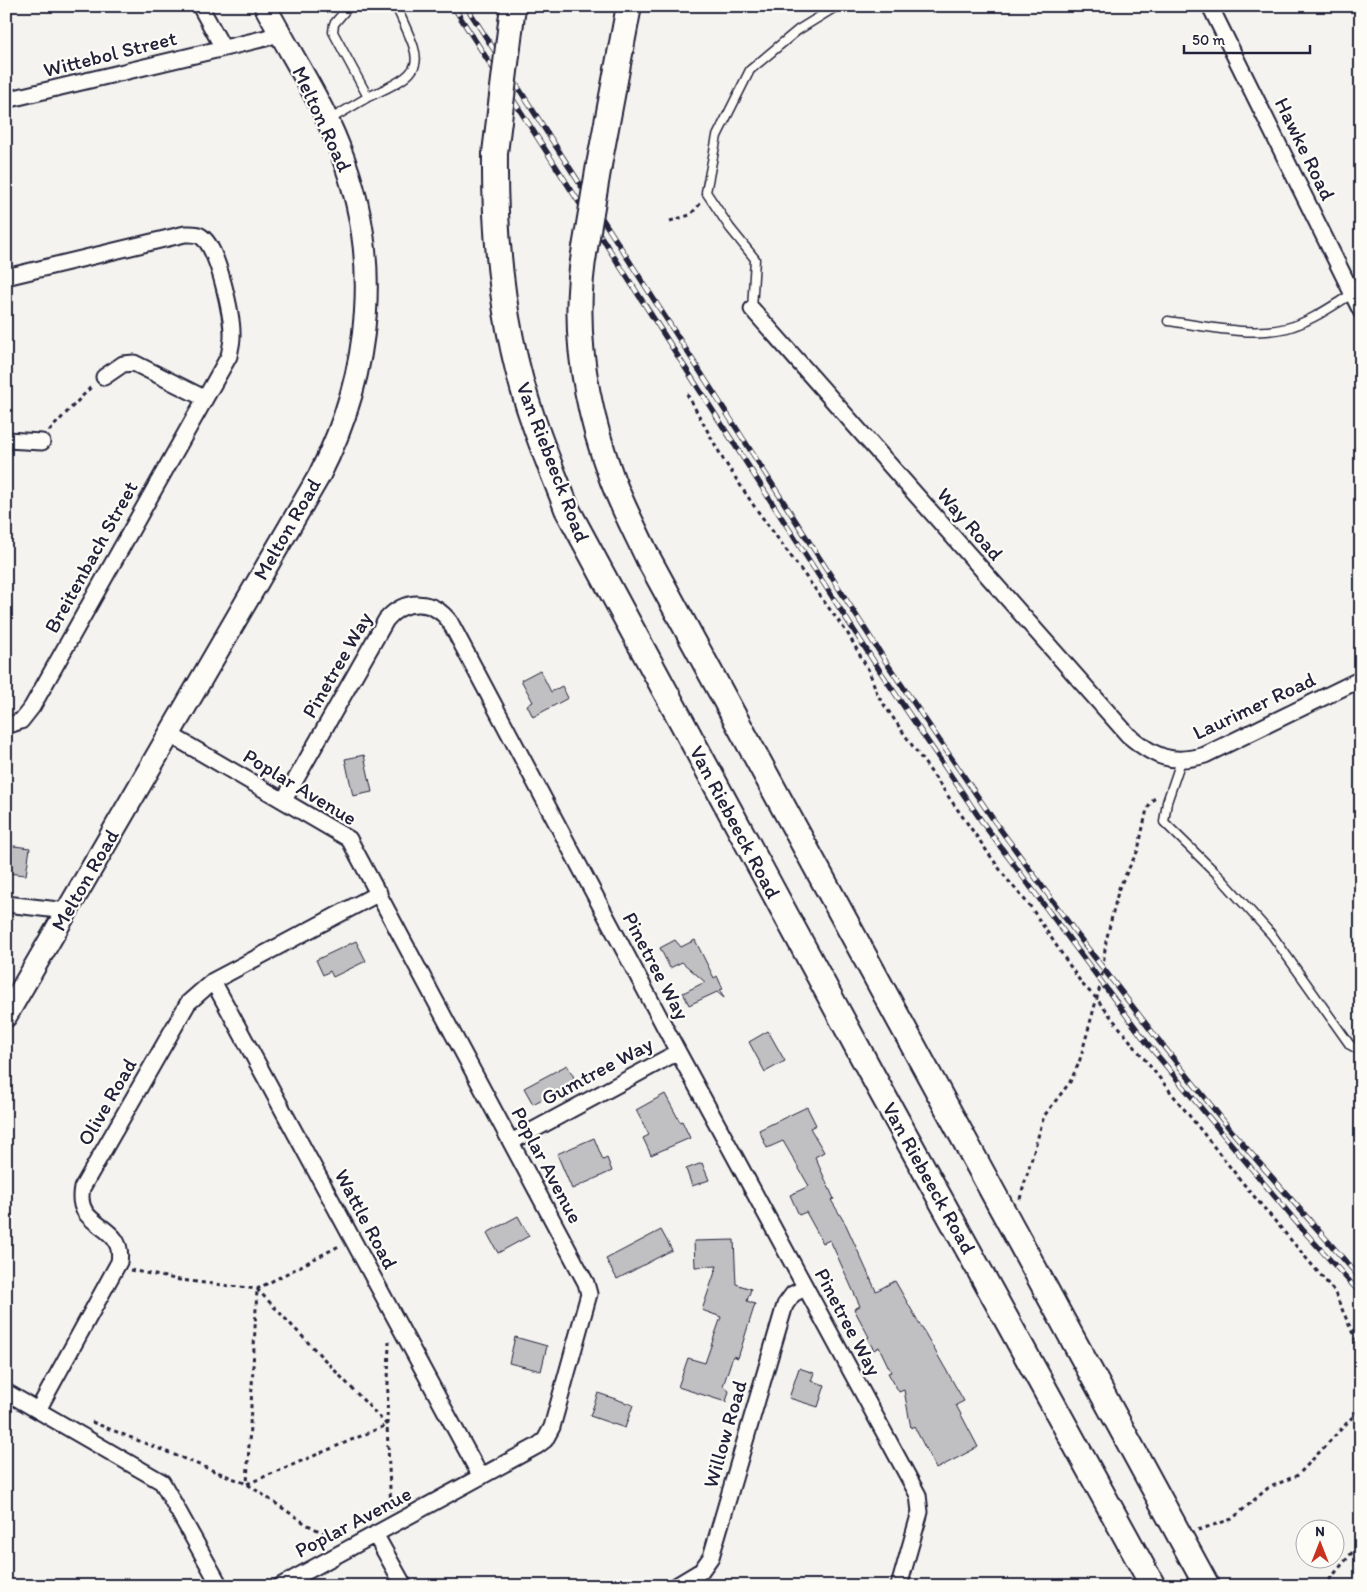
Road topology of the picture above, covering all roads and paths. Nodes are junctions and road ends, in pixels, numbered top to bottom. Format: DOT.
graph roads {
  1 [pos="200,6"];
  2 [pos="265,6"];
  3 [pos="349,6"];
  4 [pos="396,6"];
  5 [pos="513,6"];
  6 [pos="629,6"];
  7 [pos="836,6"];
  8 [pos="1210,6"];
  9 [pos="279,33"];
  10 [pos="223,48"];
  11 [pos="368,97"];
  12 [pos="6,100"];
  13 [pos="327,121"];
  14 [pos="708,194"];
  15 [pos="670,221"];
  16 [pos="6,277"];
  17 [pos="1352,294"];
  18 [pos="752,309"];
  19 [pos="1361,311"];
  20 [pos="1168,321"];
  21 [pos="104,377"];
  22 [pos="687,394"];
  23 [pos="204,398"];
  24 [pos="6,440"];
  25 [pos="42,442"];
  26 [pos="1361,679"];
  27 [pos="6,726"];
  28 [pos="169,734"];
  29 [pos="1164,758"];
  30 [pos="1181,761"];
  31 [pos="1157,793"];
  32 [pos="284,800"];
  33 [pos="379,893"];
  34 [pos="6,904"];
  35 [pos="67,911"];
  36 [pos="213,981"];
  37 [pos="1096,998"];
  38 [pos="6,1016"];
  39 [pos="1361,1051"];
  40 [pos="678,1052"];
  41 [pos="511,1142"];
  42 [pos="1019,1200"];
  43 [pos="352,1239"];
  44 [pos="117,1268"];
  45 [pos="805,1288"];
  46 [pos="256,1289"];
  47 [pos="399,1326"];
  48 [pos="1361,1352"];
  49 [pos="6,1392"];
  50 [pos="1361,1408"];
  51 [pos="38,1410"];
  52 [pos="89,1421"];
  53 [pos="387,1425"];
  54 [pos="481,1477"];
  55 [pos="248,1484"];
  56 [pos="397,1523"];
  57 [pos="375,1534"];
  58 [pos="1200,1538"];
  59 [pos="1361,1542"];
  60 [pos="352,1547"];
  61 [pos="1199,1583"];
  62 [pos="220,1586"];
  63 [pos="280,1586"];
  64 [pos="404,1586"];
  65 [pos="676,1586"];
  66 [pos="899,1586"];
  67 [pos="1152,1586"];
  68 [pos="1324,1586"];
  1 -- 10 [label="street"];
  2 -- 9 [label="street, Melton Road"];
  3 -- 11 [label="lane"];
  4 -- 11 [label="lane"];
  5 -- 67 [label="main road, Van Riebeeck Road, bridge"];
  6 -- 61 [label="main road, bridge"];
  7 -- 14 [label="lane"];
  8 -- 17 [label="street, Hawke Road"];
  9 -- 10 [label="street, Wittebol Street"];
  9 -- 13 [label="street, Melton Road"];
  10 -- 12 [label="street, Wittebol Street"];
  11 -- 13 [label="lane"];
  13 -- 28 [label="street, Melton Road"];
  14 -- 15 [label="path"];
  14 -- 18 [label="lane"];
  16 -- 23 [label="street, Breitenbach Street"];
  17 -- 19 [label="street, Hawke Road"];
  17 -- 20 [label="lane"];
  18 -- 29 [label="street, Way Road"];
  21 -- 23 [label="street"];
  21 -- 25 [label="path"];
  22 -- 37 [label="path"];
  23 -- 27 [label="street, Breitenbach Street"];
  24 -- 25 [label="street"];
  26 -- 30 [label="street, Laurimer Road"];
  28 -- 32 [label="street, Poplar Avenue"];
  28 -- 35 [label="street, Melton Road"];
  29 -- 30 [label="street, Laurimer Road"];
  30 -- 39 [label="lane"];
  31 -- 37 [label="path"];
  32 -- 33 [label="street, Poplar Avenue"];
  32 -- 40 [label="street, Pinetree Way"];
  33 -- 36 [label="street, Olive Road"];
  33 -- 41 [label="street, Poplar Avenue"];
  34 -- 35 [label="street"];
  35 -- 38 [label="street, Melton Road"];
  36 -- 43 [label="street, Wattle Road"];
  36 -- 44 [label="street, Olive Road"];
  37 -- 42 [label="path"];
  37 -- 48 [label="path"];
  40 -- 41 [label="street, Gumtree Way"];
  40 -- 45 [label="street, Pinetree Way"];
  41 -- 54 [label="street, Poplar Avenue"];
  43 -- 46 [label="path"];
  43 -- 47 [label="street, Wattle Road"];
  44 -- 46 [label="path"];
  44 -- 51 [label="street, Olive Road"];
  45 -- 65 [label="street, Willow Road"];
  45 -- 66 [label="street, Pinetree Way"];
  46 -- 53 [label="path"];
  46 -- 55 [label="path"];
  47 -- 53 [label="path"];
  47 -- 54 [label="street, Wattle Road"];
  49 -- 51 [label="street"];
  50 -- 58 [label="path"];
  51 -- 62 [label="street"];
  52 -- 55 [label="path"];
  53 -- 55 [label="path"];
  53 -- 56 [label="path"];
  54 -- 56 [label="street, Poplar Avenue"];
  55 -- 60 [label="path"];
  56 -- 57 [label="street, Poplar Avenue"];
  57 -- 60 [label="street, Poplar Avenue"];
  57 -- 64 [label="street"];
  59 -- 68 [label="path"];
  60 -- 63 [label="street, Poplar Avenue"];
}
